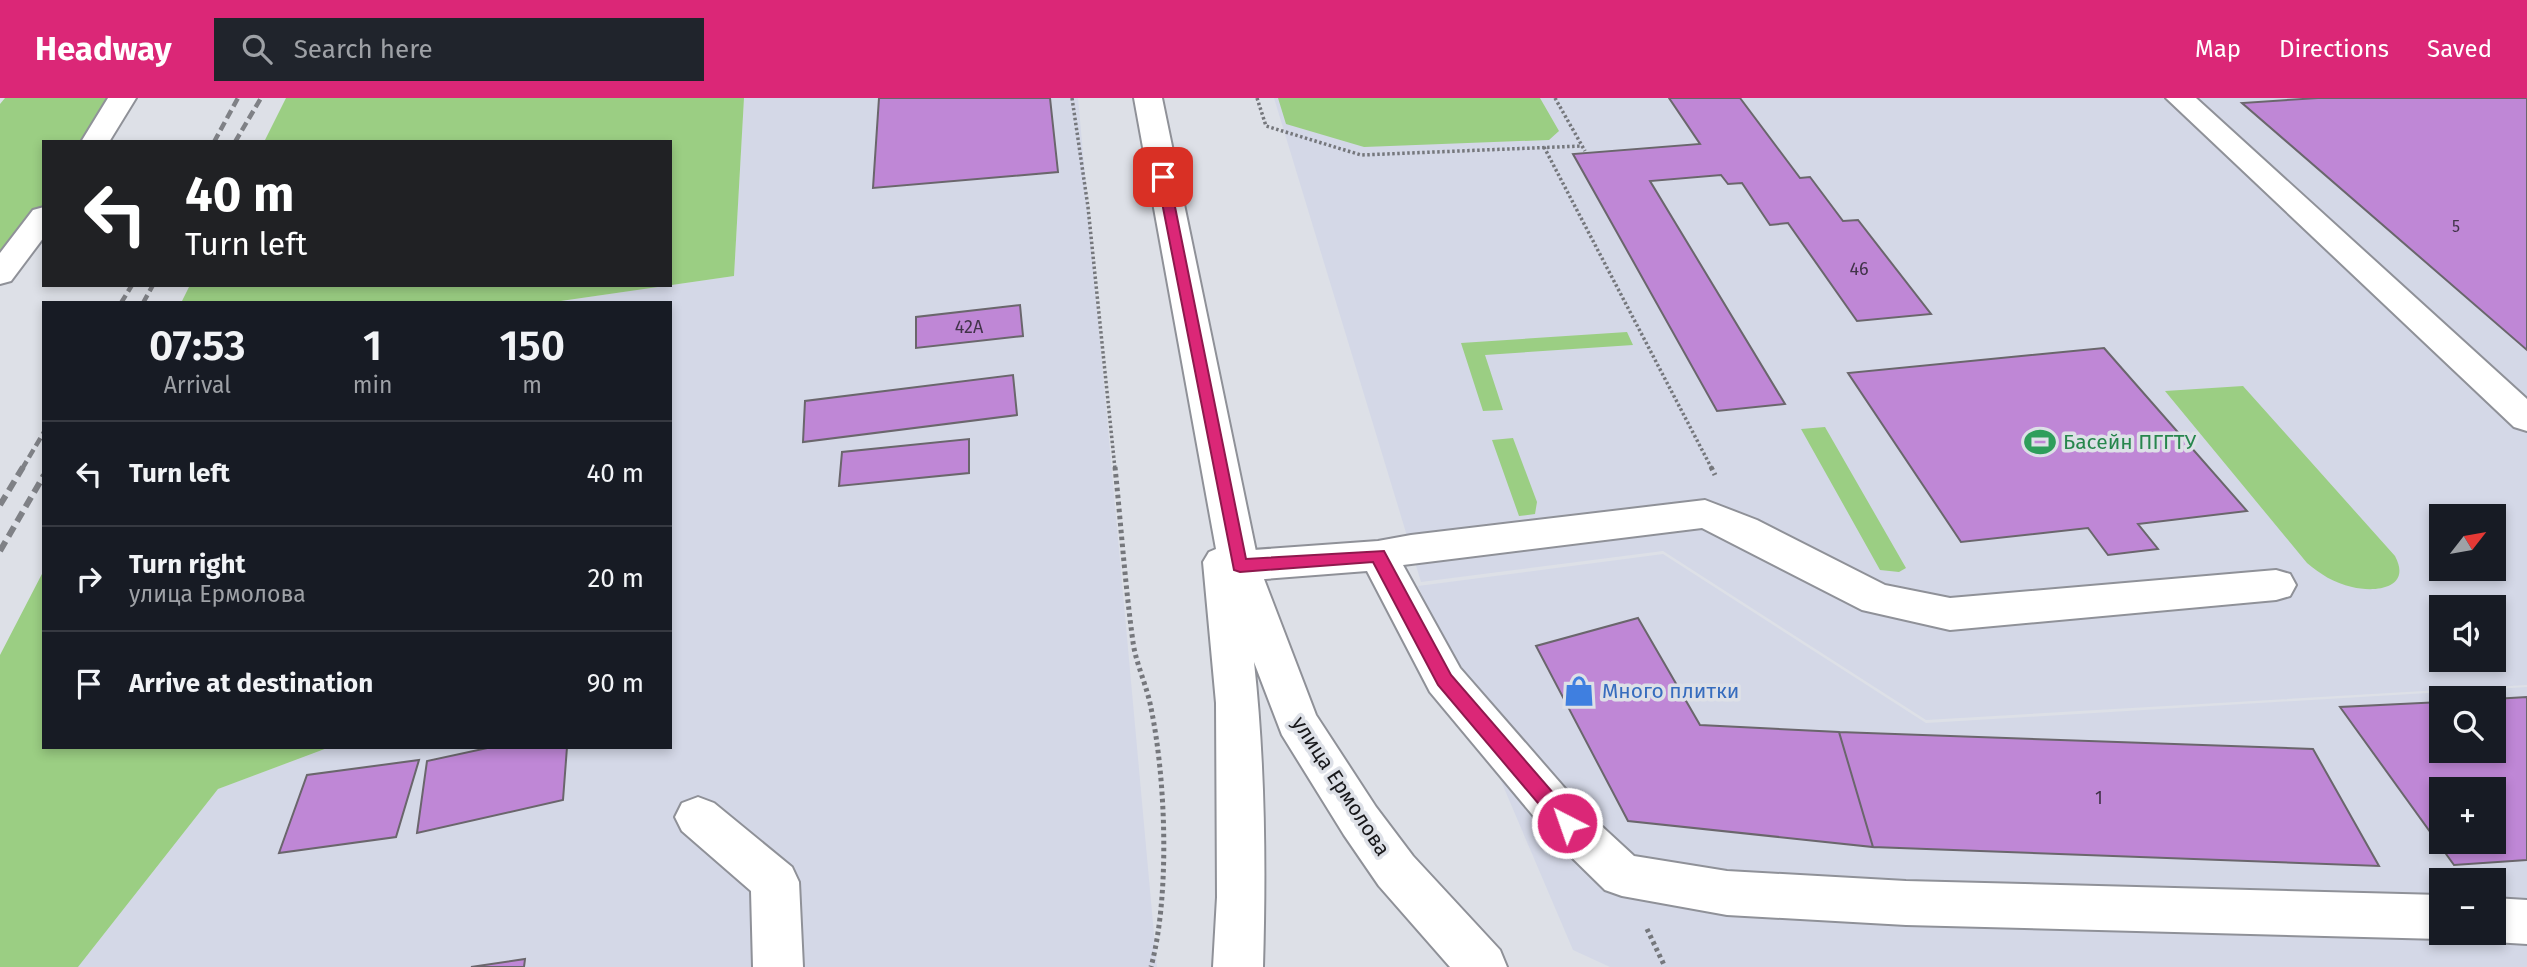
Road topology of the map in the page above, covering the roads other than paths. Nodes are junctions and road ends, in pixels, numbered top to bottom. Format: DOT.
graph roads {
  1 [pos="122,98"];
  2 [pos="1148,98"];
  3 [pos="2180,98"];
  4 [pos="95,140"];
  5 [pos="42,219"];
  6 [pos="0,274"];
  7 [pos="1209,414"];
  8 [pos="2527,419"];
  9 [pos="1378,556"];
  10 [pos="1240,566"];
  11 [pos="2276,585"];
  12 [pos="698,817"];
  13 [pos="2429,917"];
  14 [pos="2506,921"];
  15 [pos="2527,922"];
  16 [pos="778,967"];
  17 [pos="1238,967"];
  18 [pos="1482,967"];
  1 -- 4 [label="main road"];
  2 -- 7 [label="main road, улица Ермолова"];
  3 -- 8 [label="main road"];
  5 -- 6 [label="main road"];
  7 -- 10 [label="main road, улица Ермолова"];
  7 -- 17 [label="main road, улица Ермолова"];
  9 -- 10 [label="main road"];
  9 -- 11 [label="main road"];
  9 -- 13 [label="main road"];
  10 -- 18 [label="main road, улица Ермолова"];
  12 -- 16 [label="main road"];
  14 -- 15 [label="main road"];
}
